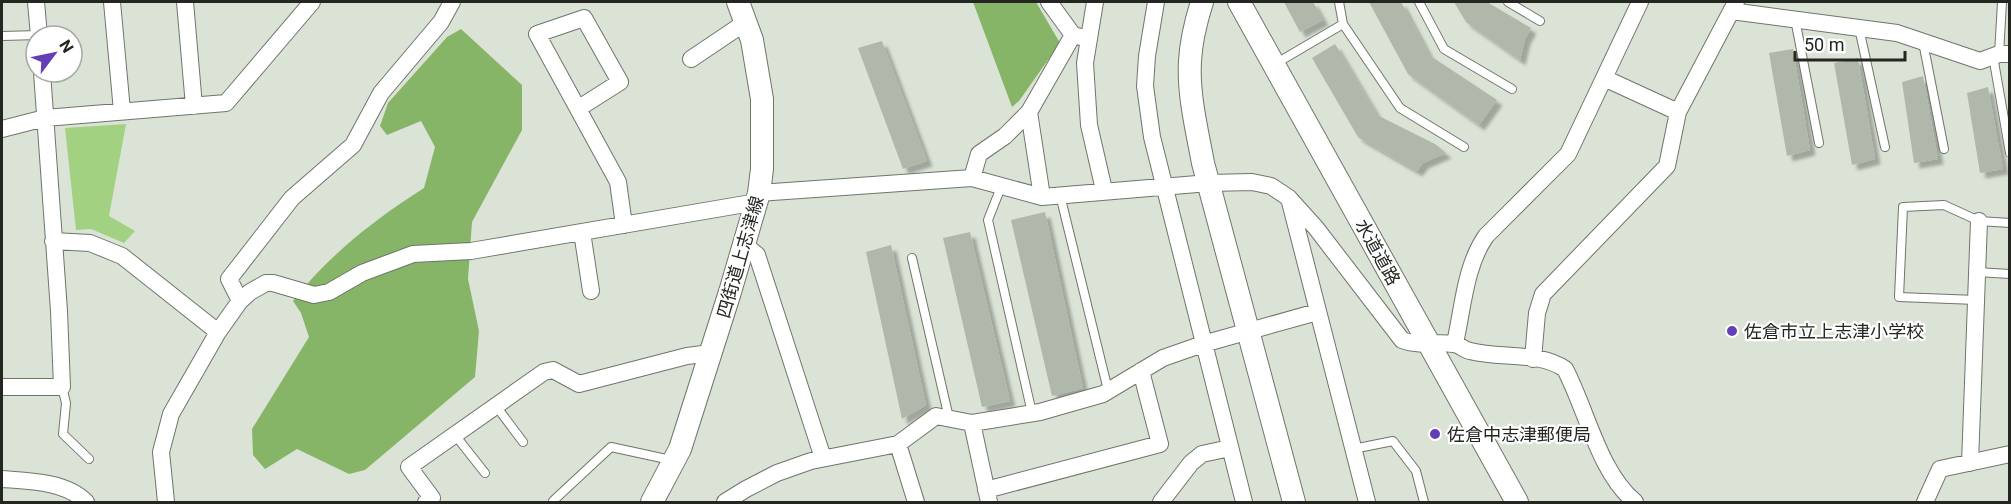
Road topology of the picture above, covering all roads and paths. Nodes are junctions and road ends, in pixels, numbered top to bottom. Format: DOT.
graph roads {
  1 [pos="36,2"];
  2 [pos="112,2"];
  3 [pos="185,2"];
  4 [pos="312,2"];
  5 [pos="452,2"];
  6 [pos="1049,2"];
  7 [pos="1095,2"];
  8 [pos="1156,2"];
  9 [pos="1202,2"];
  10 [pos="1339,2"];
  11 [pos="1419,2"];
  12 [pos="1508,2"];
  13 [pos="1640,2"];
  14 [pos="2002,2"];
  15 [pos="1244,5"];
  16 [pos="1738,6"];
  17 [pos="742,12"];
  18 [pos="1795,19"];
  19 [pos="1540,21"];
  20 [pos="38,24"];
  21 [pos="1343,24"];
  22 [pos="1859,28"];
  23 [pos="24,35"];
  24 [pos="2,36"];
  25 [pos="1081,37"];
  26 [pos="1923,42"];
  27 [pos="2000,55"];
  28 [pos="691,58"];
  29 [pos="1275,64"];
  30 [pos="1604,78"];
  31 [pos="43,84"];
  32 [pos="1512,89"];
  33 [pos="194,106"];
  34 [pos="579,108"];
  35 [pos="122,111"];
  36 [pos="1029,112"];
  37 [pos="1678,112"];
  38 [pos="45,118"];
  39 [pos="2,129"];
  40 [pos="1818,143"];
  41 [pos="1464,147"];
  42 [pos="1885,147"];
  43 [pos="1944,148"];
  44 [pos="2010,153"];
  45 [pos="972,178"];
  46 [pos="1209,183"];
  47 [pos="1001,187"];
  48 [pos="1163,187"];
  49 [pos="1104,190"];
  50 [pos="1060,195"];
  51 [pos="1041,197"];
  52 [pos="758,198"];
  53 [pos="1289,198"];
  54 [pos="1979,221"];
  55 [pos="2010,223"];
  56 [pos="624,225"];
  57 [pos="582,232"];
  58 [pos="52,241"];
  59 [pos="745,245"];
  60 [pos="912,258"];
  61 [pos="1977,272"];
  62 [pos="2010,274"];
  63 [pos="591,291"];
  64 [pos="1976,300"];
  65 [pos="240,301"];
  66 [pos="1317,312"];
  67 [pos="1249,330"];
  68 [pos="218,332"];
  69 [pos="1203,344"];
  70 [pos="1455,344"];
  71 [pos="1430,345"];
  72 [pos="711,353"];
  73 [pos="1533,359"];
  74 [pos="1141,370"];
  75 [pos="2,387"];
  76 [pos="62,387"];
  77 [pos="1108,390"];
  78 [pos="496,406"];
  79 [pos="1032,413"];
  80 [pos="949,419"];
  81 [pos="972,423"];
  82 [pos="455,435"];
  83 [pos="523,442"];
  84 [pos="898,444"];
  85 [pos="1230,448"];
  86 [pos="1353,449"];
  87 [pos="2010,454"];
  88 [pos="823,458"];
  89 [pos="89,459"];
  90 [pos="674,461"];
  91 [pos="1970,463"];
  92 [pos="485,473"];
  93 [pos="2,479"];
  94 [pos="988,496"];
  95 [pos="86,502"];
  96 [pos="166,502"];
  97 [pos="426,502"];
  98 [pos="554,502"];
  99 [pos="652,502"];
  100 [pos="725,502"];
  101 [pos="916,502"];
  102 [pos="1161,502"];
  103 [pos="1244,502"];
  104 [pos="1294,502"];
  105 [pos="1367,502"];
  106 [pos="1424,502"];
  107 [pos="1516,502"];
  108 [pos="1635,502"];
  109 [pos="1925,502"];
  1 -- 20 [label="street"];
  2 -- 35 [label="street"];
  3 -- 33 [label="street"];
  4 -- 33 [label="street"];
  5 -- 65 [label="street"];
  6 -- 25 [label="street"];
  7 -- 25 [label="street"];
  8 -- 48 [label="street"];
  9 -- 46 [label="street"];
  10 -- 21 [label="lane"];
  11 -- 32 [label="lane"];
  12 -- 19 [label="lane"];
  13 -- 30 [label="street"];
  14 -- 27 [label="lane"];
  15 -- 29 [label="street, 水道道路"];
  16 -- 18 [label="street"];
  16 -- 37 [label="street"];
  17 -- 28 [label="street"];
  17 -- 52 [label="street, 四街道上志津線"];
  18 -- 22 [label="street"];
  18 -- 40 [label="lane"];
  21 -- 29 [label="lane"];
  21 -- 41 [label="lane"];
  22 -- 26 [label="street"];
  22 -- 42 [label="lane"];
  23 -- 24 [label="lane"];
  25 -- 36 [label="street"];
  25 -- 49 [label="street"];
  26 -- 27 [label="street"];
  26 -- 43 [label="lane"];
  27 -- 44 [label="lane"];
  29 -- 71 [label="street, 水道道路"];
  30 -- 37 [label="street"];
  30 -- 70 [label="street"];
  31 -- 38 [label="street"];
  33 -- 35 [label="street"];
  34 -- 34 [label="street"];
  34 -- 56 [label="street"];
  35 -- 38 [label="street"];
  36 -- 45 [label="street"];
  36 -- 51 [label="street"];
  37 -- 73 [label="street"];
  38 -- 39 [label="street"];
  38 -- 58 [label="street"];
  45 -- 47 [label="street"];
  45 -- 52 [label="street"];
  46 -- 48 [label="street"];
  46 -- 53 [label="street"];
  46 -- 67 [label="street"];
  47 -- 51 [label="street"];
  47 -- 79 [label="lane"];
  48 -- 49 [label="street"];
  48 -- 69 [label="street"];
  49 -- 50 [label="street"];
  50 -- 51 [label="street"];
  50 -- 77 [label="lane"];
  52 -- 56 [label="street"];
  52 -- 59 [label="street, 四街道上志津線"];
  53 -- 66 [label="street"];
  53 -- 71 [label="street"];
  54 -- 55 [label="lane"];
  54 -- 61 [label="street"];
  54 -- 64 [label="lane"];
  56 -- 57 [label="street"];
  57 -- 63 [label="street"];
  57 -- 65 [label="street"];
  58 -- 68 [label="street"];
  58 -- 76 [label="street"];
  59 -- 72 [label="street, 四街道上志津線"];
  59 -- 88 [label="street"];
  60 -- 80 [label="lane"];
  61 -- 62 [label="lane"];
  61 -- 64 [label="street"];
  64 -- 91 [label="street"];
  65 -- 68 [label="street"];
  66 -- 67 [label="street"];
  66 -- 86 [label="street"];
  67 -- 69 [label="street"];
  67 -- 104 [label="street"];
  68 -- 96 [label="street"];
  69 -- 74 [label="street"];
  69 -- 85 [label="street"];
  70 -- 71 [label="street"];
  70 -- 73 [label="street"];
  71 -- 107 [label="street, 水道道路"];
  72 -- 78 [label="street"];
  72 -- 90 [label="street, 四街道上志津線"];
  73 -- 108 [label="street"];
  74 -- 77 [label="street"];
  74 -- 94 [label="street"];
  75 -- 76 [label="street"];
  76 -- 89 [label="lane"];
  77 -- 79 [label="street"];
  78 -- 82 [label="street"];
  78 -- 83 [label="lane"];
  79 -- 81 [label="street"];
  80 -- 81 [label="street"];
  80 -- 84 [label="street"];
  81 -- 94 [label="street"];
  82 -- 92 [label="lane"];
  82 -- 97 [label="street"];
  84 -- 88 [label="street"];
  84 -- 101 [label="street"];
  85 -- 102 [label="street"];
  85 -- 103 [label="street"];
  86 -- 105 [label="street"];
  86 -- 106 [label="lane"];
  87 -- 91 [label="street"];
  88 -- 100 [label="street"];
  90 -- 98 [label="lane"];
  90 -- 99 [label="street, 四街道上志津線"];
  91 -- 109 [label="street"];
  93 -- 95 [label="street"];
}
